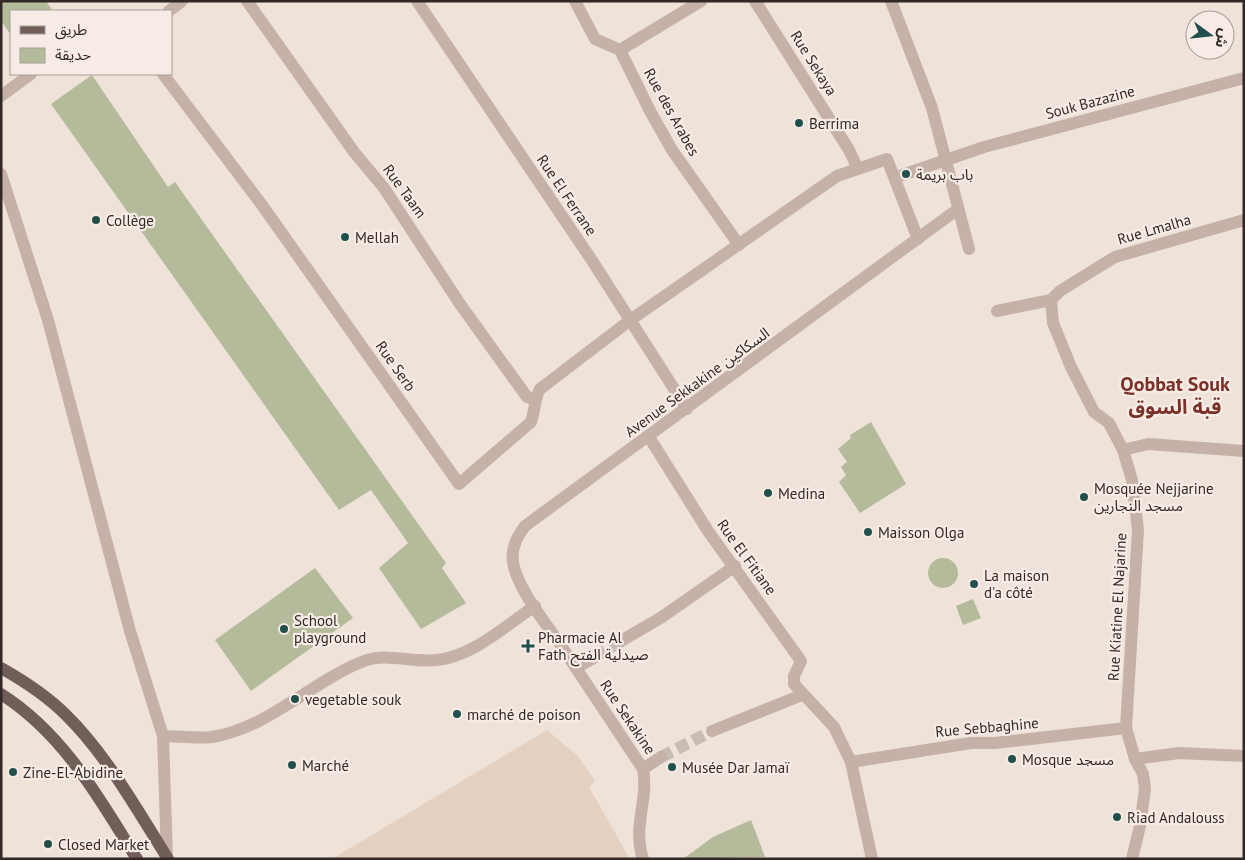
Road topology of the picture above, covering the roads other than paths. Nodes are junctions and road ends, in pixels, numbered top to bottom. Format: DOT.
graph roads {
  1 [pos="182,1"];
  2 [pos="247,1"];
  3 [pos="416,1"];
  4 [pos="575,1"];
  5 [pos="701,1"];
  6 [pos="756,1"];
  7 [pos="891,1"];
  8 [pos="170,10"];
  9 [pos="620,50"];
  10 [pos="30,75"];
  11 [pos="164,75"];
  12 [pos="1244,78"];
  13 [pos="1,96"];
  14 [pos="946,161"];
  15 [pos="858,169"];
  16 [pos="1,174"];
  17 [pos="902,175"];
  18 [pos="958,209"];
  19 [pos="1244,220"];
  20 [pos="918,239"];
  21 [pos="739,245"];
  22 [pos="969,249"];
  23 [pos="1051,300"];
  24 [pos="997,311"];
  25 [pos="629,321"];
  26 [pos="535,400"];
  27 [pos="687,409"];
  28 [pos="649,437"];
  29 [pos="1123,450"];
  30 [pos="1244,451"];
  31 [pos="735,566"];
  32 [pos="535,606"];
  33 [pos="621,640"];
  34 [pos="595,656"];
  35 [pos="1,668"];
  36 [pos="576,668"];
  37 [pos="1,694"];
  38 [pos="802,695"];
  39 [pos="1126,728"];
  40 [pos="712,731"];
  41 [pos="163,736"];
  42 [pos="1244,756"];
  43 [pos="662,757"];
  44 [pos="1135,759"];
  45 [pos="851,762"];
  46 [pos="643,769"];
  47 [pos="167,858"];
  48 [pos="137,859"];
  49 [pos="642,859"];
  50 [pos="872,859"];
  51 [pos="1132,859"];
  1 -- 8 [label="street"];
  2 -- 26 [label="street, Rue Taam"];
  3 -- 25 [label="street, Rue El Ferrane"];
  4 -- 9 [label="street"];
  5 -- 9 [label="street"];
  6 -- 15 [label="street, Rue Sekaya"];
  7 -- 14 [label="street"];
  9 -- 21 [label="street, Rue des Arabes"];
  10 -- 13 [label="street"];
  11 -- 26 [label="street, Rue Serb"];
  12 -- 14 [label="street, Souk Bazazine"];
  14 -- 17 [label="street, Souk Bazazine"];
  14 -- 18 [label="street"];
  15 -- 17 [label="street, Rue Serb"];
  15 -- 21 [label="street, Rue Serb"];
  16 -- 41 [label="street"];
  17 -- 20 [label="street"];
  18 -- 20 [label="street, Avenue Sekkakine السكاكين"];
  18 -- 22 [label="street"];
  19 -- 23 [label="street, Rue Lmalha"];
  20 -- 27 [label="street, Avenue Sekkakine السكاكين"];
  21 -- 25 [label="street, Rue Serb"];
  23 -- 24 [label="street, Rue Lmalha"];
  23 -- 29 [label="street, Rue Kiatine El Najarine"];
  25 -- 26 [label="street, Rue Serb"];
  25 -- 27 [label="street, Rue El Ferrane"];
  27 -- 28 [label="street, Avenue Sekkakine السكاكين"];
  28 -- 31 [label="street, Rue El Fitiane"];
  28 -- 32 [label="street, Avenue Sekkakine السكاكين"];
  29 -- 30 [label="street"];
  29 -- 39 [label="street, Rue Kiatine El Najarine"];
  31 -- 33 [label="street"];
  31 -- 38 [label="street, Rue El Fitiane"];
  32 -- 36 [label="street, Rue Sekakine"];
  32 -- 41 [label="street"];
  34 -- 36 [label="street"];
  35 -- 47 [label="main road"];
  36 -- 46 [label="street, Rue Sekakine"];
  37 -- 48 [label="main road"];
  38 -- 40 [label="street"];
  38 -- 45 [label="street"];
  39 -- 44 [label="street, Rue Kiatine El Najarine"];
  39 -- 45 [label="street, Rue Sebbaghine"];
  41 -- 47 [label="street"];
  42 -- 44 [label="street"];
  43 -- 46 [label="street"];
  44 -- 51 [label="street, Rue Kiatine El Najarine"];
  45 -- 50 [label="street"];
  46 -- 49 [label="street, Rue Sekakine"];
}
